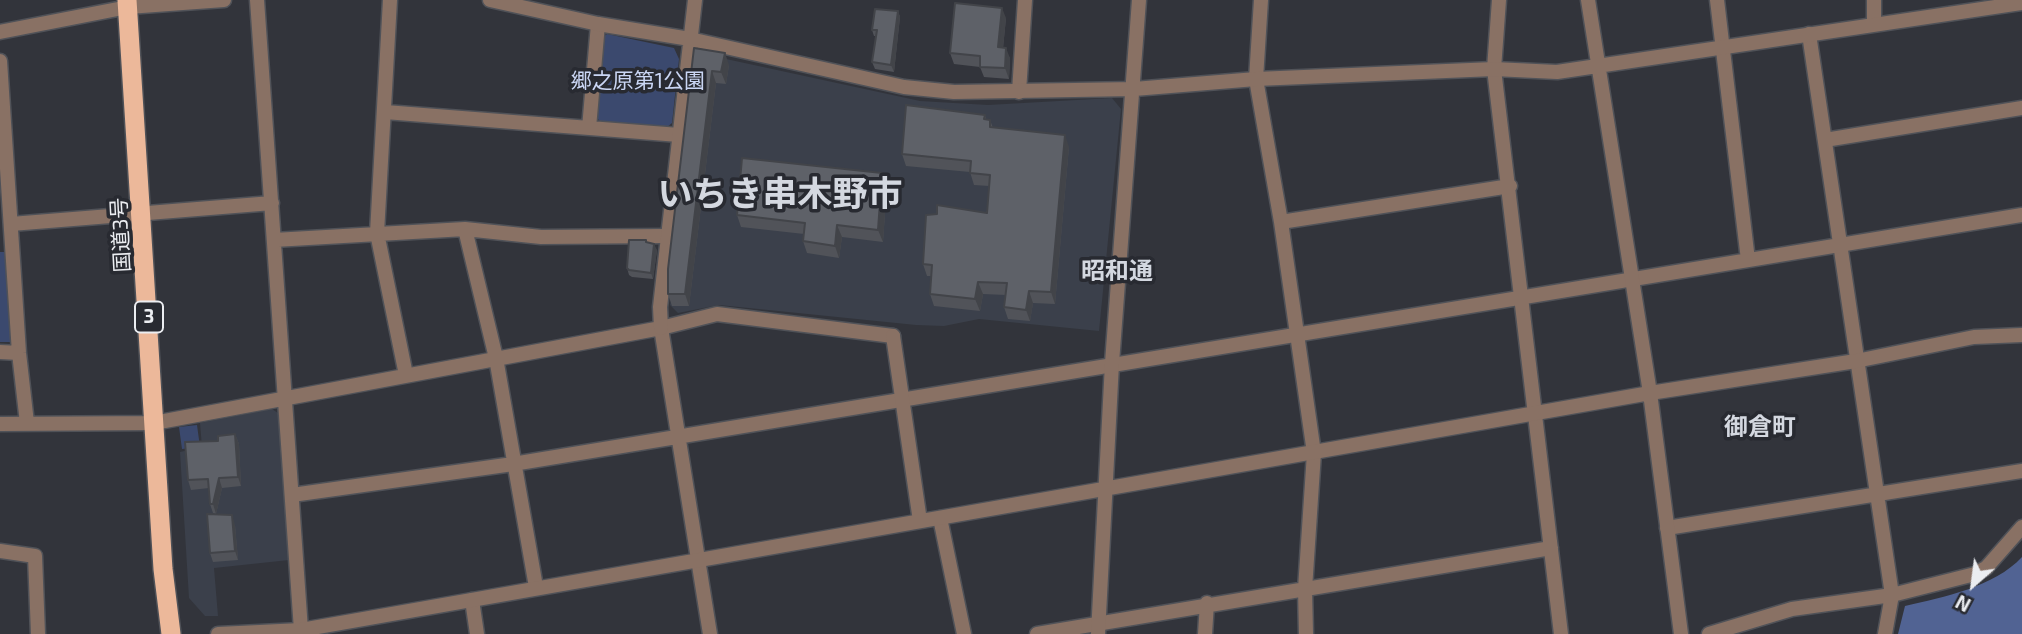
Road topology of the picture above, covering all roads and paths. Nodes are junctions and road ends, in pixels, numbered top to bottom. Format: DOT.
graph roads {
  1 [pos="224,0"];
  2 [pos="257,0"];
  3 [pos="390,0"];
  4 [pos="490,0"];
  5 [pos="695,0"];
  6 [pos="1026,0"];
  7 [pos="1139,0"];
  8 [pos="1261,0"];
  9 [pos="1499,0"];
  10 [pos="1588,0"];
  11 [pos="1717,0"];
  12 [pos="1874,0"];
  13 [pos="2022,3"];
  14 [pos="128,4"];
  15 [pos="598,24"];
  16 [pos="1874,24"];
  17 [pos="0,32"];
  18 [pos="1810,34"];
  19 [pos="690,39"];
  20 [pos="1722,47"];
  21 [pos="0,61"];
  22 [pos="1597,67"];
  23 [pos="1494,69"];
  24 [pos="1256,79"];
  25 [pos="1134,89"];
  26 [pos="1019,92"];
  27 [pos="2022,108"];
  28 [pos="385,112"];
  29 [pos="589,128"];
  30 [pos="679,135"];
  31 [pos="1825,140"];
  32 [pos="3,150"];
  33 [pos="1510,186"];
  34 [pos="272,203"];
  35 [pos="143,215"];
  36 [pos="2022,215"];
  37 [pos="1281,222"];
  38 [pos="11,224"];
  39 [pos="465,229"];
  40 [pos="377,233"];
  41 [pos="667,236"];
  42 [pos="274,240"];
  43 [pos="1840,245"];
  44 [pos="6,246"];
  45 [pos="1748,260"];
  46 [pos="1632,279"];
  47 [pos="1522,297"];
  48 [pos="661,328"];
  49 [pos="1297,334"];
  50 [pos="2022,335"];
  51 [pos="0,352"];
  52 [pos="19,353"];
  53 [pos="496,358"];
  54 [pos="1856,361"];
  55 [pos="1112,363"];
  56 [pos="406,374"];
  57 [pos="1650,393"];
  58 [pos="285,399"];
  59 [pos="904,400"];
  60 [pos="1535,414"];
  61 [pos="27,423"];
  62 [pos="154,423"];
  63 [pos="0,424"];
  64 [pos="679,435"];
  65 [pos="1314,453"];
  66 [pos="513,464"];
  67 [pos="2022,471"];
  68 [pos="1104,489"];
  69 [pos="1878,494"];
  70 [pos="292,495"];
  71 [pos="940,517"];
  72 [pos="920,521"];
  73 [pos="2022,527"];
  74 [pos="1667,528"];
  75 [pos="1550,548"];
  76 [pos="0,551"];
  77 [pos="698,561"];
  78 [pos="536,587"];
  79 [pos="1305,589"];
  80 [pos="1892,595"];
  81 [pos="472,600"];
  82 [pos="1207,603"];
  83 [pos="1098,629"];
  84 [pos="302,632"];
  85 [pos="38,634"];
  86 [pos="172,634"];
  87 [pos="218,634"];
  88 [pos="477,634"];
  89 [pos="710,634"];
  90 [pos="964,634"];
  91 [pos="1037,634"];
  92 [pos="1205,634"];
  93 [pos="1306,634"];
  94 [pos="1561,634"];
  95 [pos="1681,634"];
  96 [pos="1709,634"];
  97 [pos="1885,634"];
  1 -- 14 [label="street"];
  2 -- 34 [label="street"];
  3 -- 28 [label="street"];
  4 -- 15 [label="street"];
  5 -- 19 [label="street"];
  6 -- 26 [label="street"];
  7 -- 25 [label="street"];
  8 -- 24 [label="street"];
  9 -- 23 [label="street"];
  10 -- 22 [label="street"];
  11 -- 20 [label="street"];
  12 -- 16 [label="street"];
  13 -- 16 [label="street"];
  14 -- 17 [label="street"];
  14 -- 35 [label="highway, 国道3号 / 3"];
  15 -- 19 [label="street"];
  15 -- 29 [label="street"];
  16 -- 18 [label="street"];
  18 -- 20 [label="street"];
  18 -- 31 [label="street"];
  19 -- 26 [label="street"];
  19 -- 30 [label="street"];
  20 -- 22 [label="street"];
  20 -- 45 [label="street"];
  21 -- 32 [label="street"];
  22 -- 23 [label="street"];
  22 -- 46 [label="street"];
  23 -- 24 [label="street"];
  23 -- 33 [label="street"];
  24 -- 25 [label="street"];
  24 -- 37 [label="street"];
  25 -- 26 [label="street"];
  25 -- 55 [label="street"];
  27 -- 31 [label="street"];
  28 -- 29 [label="street"];
  28 -- 40 [label="street"];
  29 -- 30 [label="street"];
  30 -- 41 [label="street"];
  31 -- 43 [label="street"];
  32 -- 38 [label="street"];
  33 -- 37 [label="street"];
  33 -- 47 [label="street"];
  34 -- 35 [label="street"];
  34 -- 42 [label="street"];
  35 -- 38 [label="street"];
  35 -- 62 [label="highway, 国道3号 / 3"];
  36 -- 43 [label="street"];
  37 -- 49 [label="street"];
  38 -- 44 [label="street"];
  39 -- 40 [label="street"];
  39 -- 41 [label="street"];
  39 -- 53 [label="street"];
  40 -- 42 [label="street"];
  40 -- 56 [label="street"];
  41 -- 48 [label="street"];
  42 -- 58 [label="street"];
  43 -- 45 [label="street"];
  43 -- 54 [label="street"];
  44 -- 52 [label="street"];
  45 -- 46 [label="street"];
  46 -- 47 [label="street"];
  46 -- 57 [label="street"];
  47 -- 49 [label="street"];
  47 -- 60 [label="street"];
  48 -- 53 [label="street"];
  48 -- 59 [label="street"];
  48 -- 64 [label="street"];
  49 -- 55 [label="street"];
  49 -- 65 [label="street"];
  50 -- 54 [label="street"];
  51 -- 52 [label="street"];
  52 -- 61 [label="street"];
  53 -- 56 [label="street"];
  53 -- 66 [label="street"];
  54 -- 57 [label="street"];
  54 -- 69 [label="street"];
  55 -- 59 [label="street"];
  55 -- 68 [label="street"];
  56 -- 58 [label="street"];
  57 -- 60 [label="street"];
  57 -- 74 [label="street"];
  58 -- 62 [label="street"];
  58 -- 70 [label="street"];
  59 -- 64 [label="street"];
  59 -- 72 [label="street"];
  60 -- 65 [label="street"];
  60 -- 75 [label="street"];
  61 -- 62 [label="street"];
  61 -- 63 [label="street"];
  62 -- 86 [label="highway, 国道3号 / 3"];
  64 -- 66 [label="street"];
  64 -- 77 [label="street"];
  65 -- 68 [label="street"];
  65 -- 79 [label="street"];
  66 -- 70 [label="street"];
  66 -- 78 [label="street"];
  67 -- 69 [label="street"];
  68 -- 71 [label="street"];
  68 -- 83 [label="street"];
  69 -- 74 [label="street"];
  69 -- 80 [label="street"];
  70 -- 84 [label="street"];
  71 -- 72 [label="street"];
  71 -- 90 [label="street"];
  72 -- 77 [label="street"];
  73 -- 80 [label="street"];
  74 -- 95 [label="street"];
  75 -- 79 [label="street"];
  75 -- 94 [label="street"];
  76 -- 85 [label="street"];
  77 -- 78 [label="street"];
  77 -- 89 [label="street"];
  78 -- 81 [label="street"];
  79 -- 82 [label="street"];
  79 -- 93 [label="street"];
  80 -- 96 [label="street"];
  80 -- 97 [label="street"];
  81 -- 84 [label="street"];
  81 -- 88 [label="street"];
  82 -- 83 [label="street"];
  82 -- 92 [label="street"];
  83 -- 91 [label="street"];
  84 -- 87 [label="street"];
}
